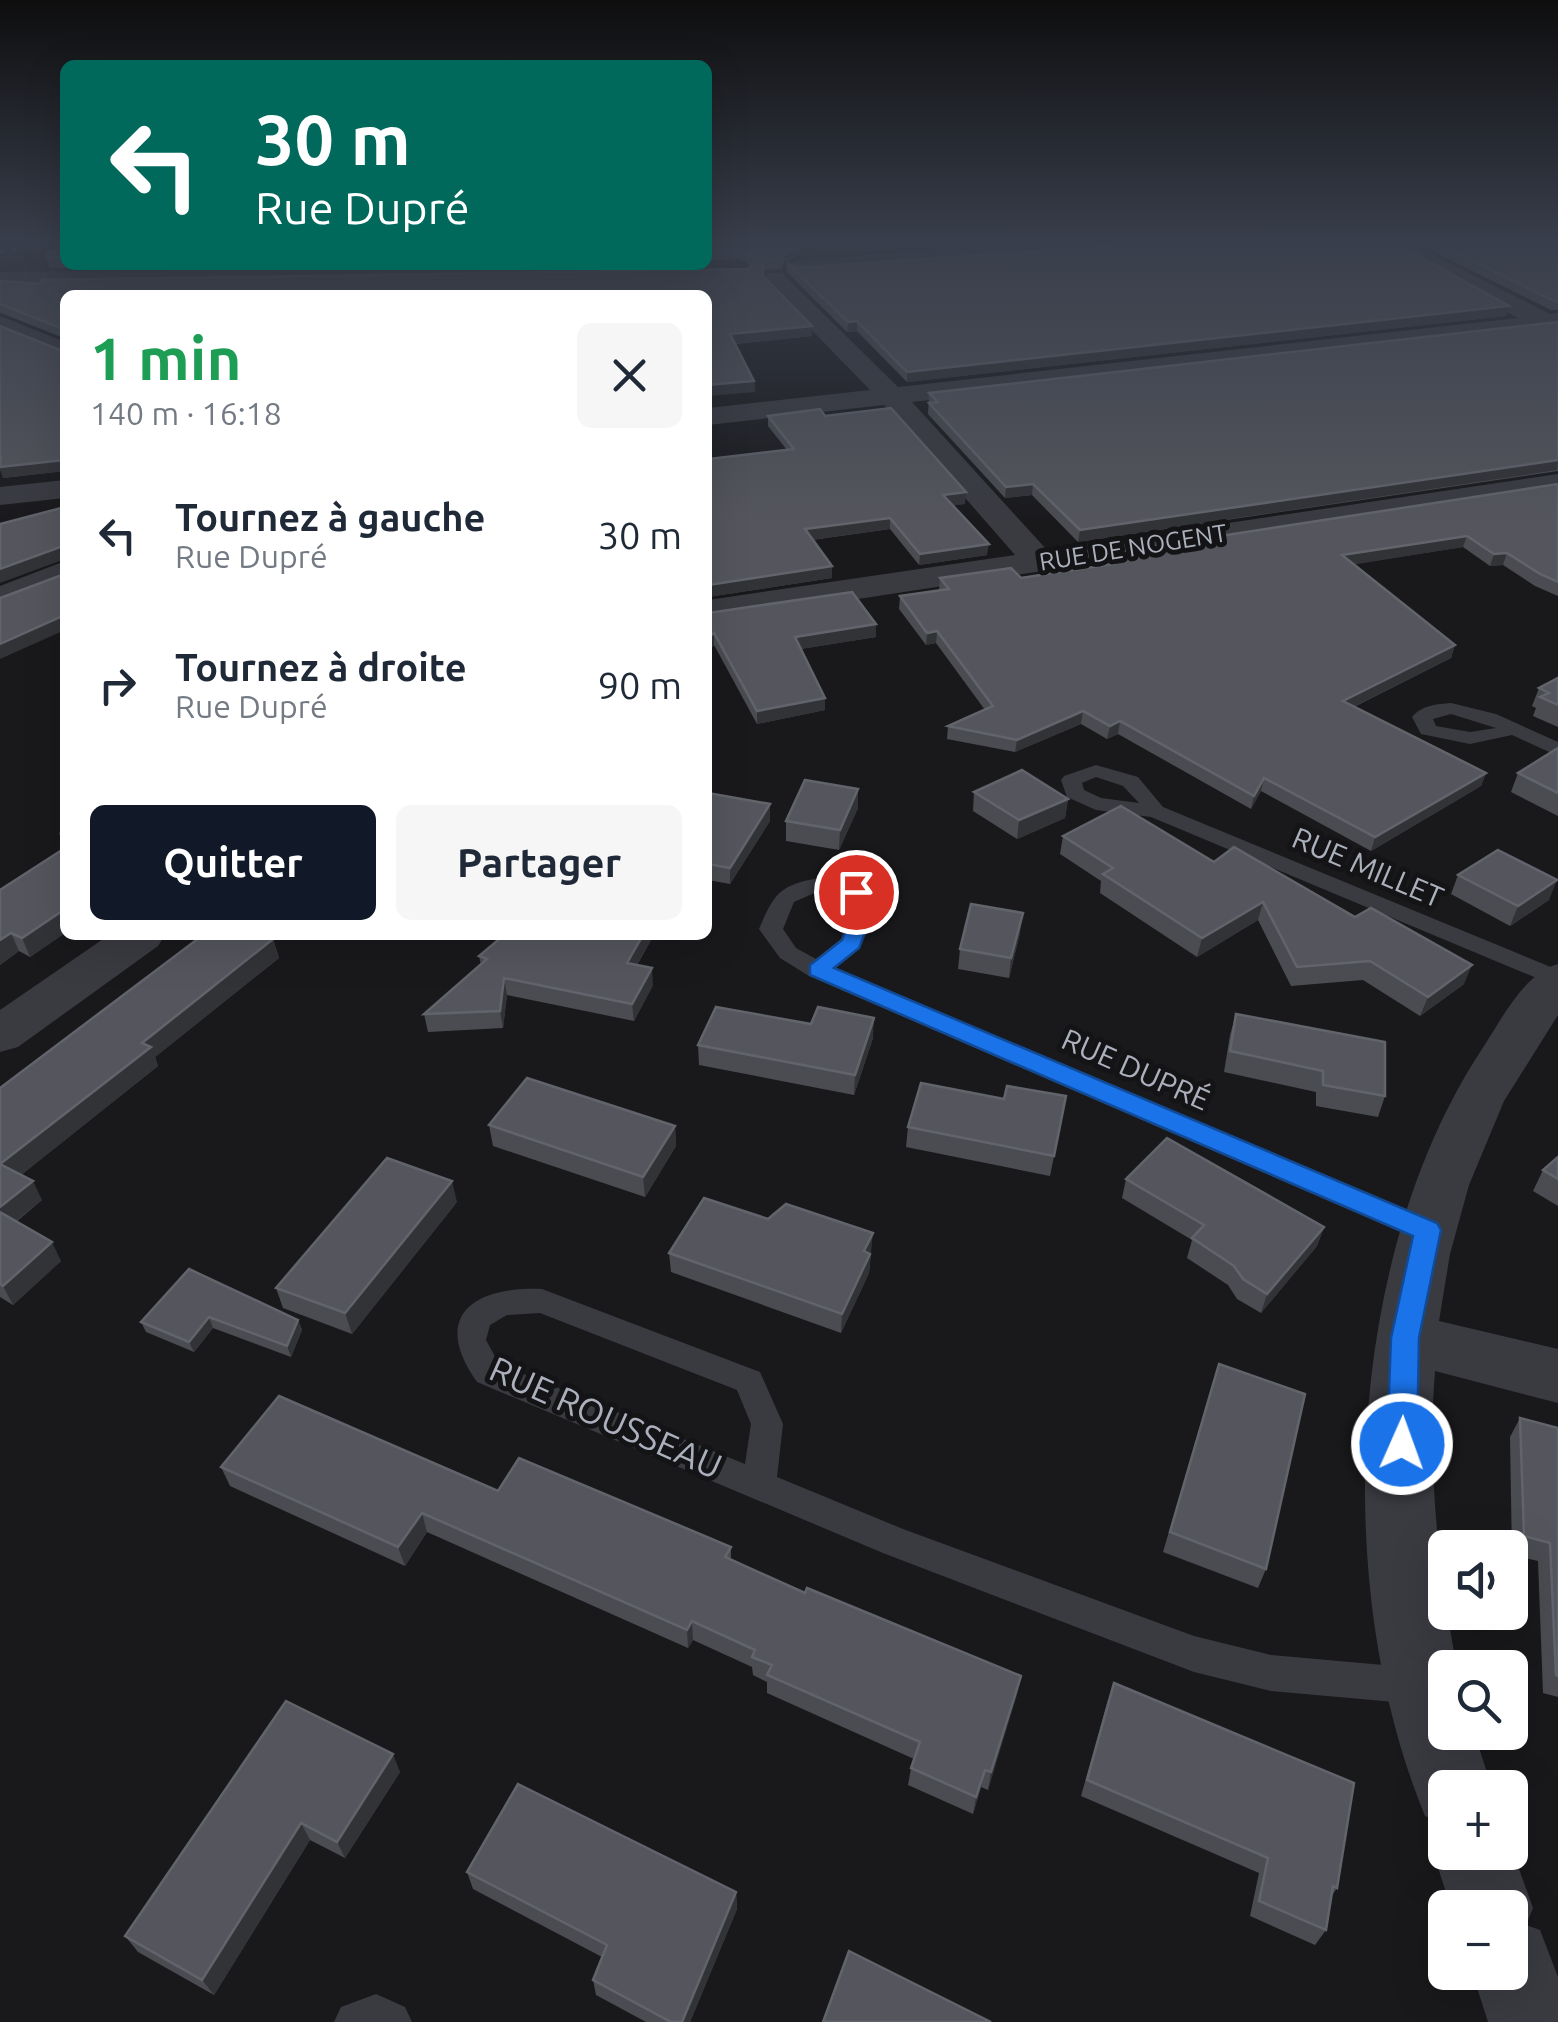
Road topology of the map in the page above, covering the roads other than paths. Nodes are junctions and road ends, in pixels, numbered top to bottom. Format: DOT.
graph roads {
  1 [pos="26,335"];
  2 [pos="834,335"];
  3 [pos="1451,335"];
  4 [pos="60,350"];
  5 [pos="892,397"];
  6 [pos="712,417"];
  7 [pos="1558,483"];
  8 [pos="60,490"];
  9 [pos="0,496"];
  10 [pos="1040,562"];
  11 [pos="60,573"];
  12 [pos="0,599"];
  13 [pos="712,611"];
  14 [pos="1512,729"];
  15 [pos="1558,750"];
  16 [pos="1155,811"];
  17 [pos="134,940"];
  18 [pos="818,970"];
  19 [pos="1558,979"];
  20 [pos="0,1035"];
  21 [pos="1428,1230"];
  22 [pos="1405,1338"];
  23 [pos="1558,1376"];
  24 [pos="759,1484"];
  25 [pos="1424,1687"];
  26 [pos="1448,1770"];
  27 [pos="1520,1990"];
  28 [pos="356,2022"];
  29 [pos="390,2022"];
  30 [pos="1531,2022"];
  1 -- 4 [label="street"];
  2 -- 5 [label="street"];
  3 -- 5 [label="street"];
  5 -- 6 [label="street"];
  5 -- 10 [label="street"];
  7 -- 10 [label="street, RUE DE NOGENT"];
  8 -- 9 [label="street"];
  10 -- 13 [label="street, RUE DE NOGENT"];
  11 -- 12 [label="street"];
  14 -- 15 [label="lane"];
  16 -- 19 [label="lane, RUE MILLET"];
  17 -- 20 [label="street"];
  18 -- 21 [label="lane, RUE DUPRÉ"];
  19 -- 21 [label="street"];
  21 -- 22 [label="street"];
  22 -- 23 [label="street"];
  22 -- 25 [label="street"];
  24 -- 24 [label="lane, RUE ROUSSEAU"];
  24 -- 25 [label="lane, RUE ROUSSEAU"];
  25 -- 26 [label="street"];
  27 -- 30 [label="street"];
  28 -- 29 [label="lane"];
}
